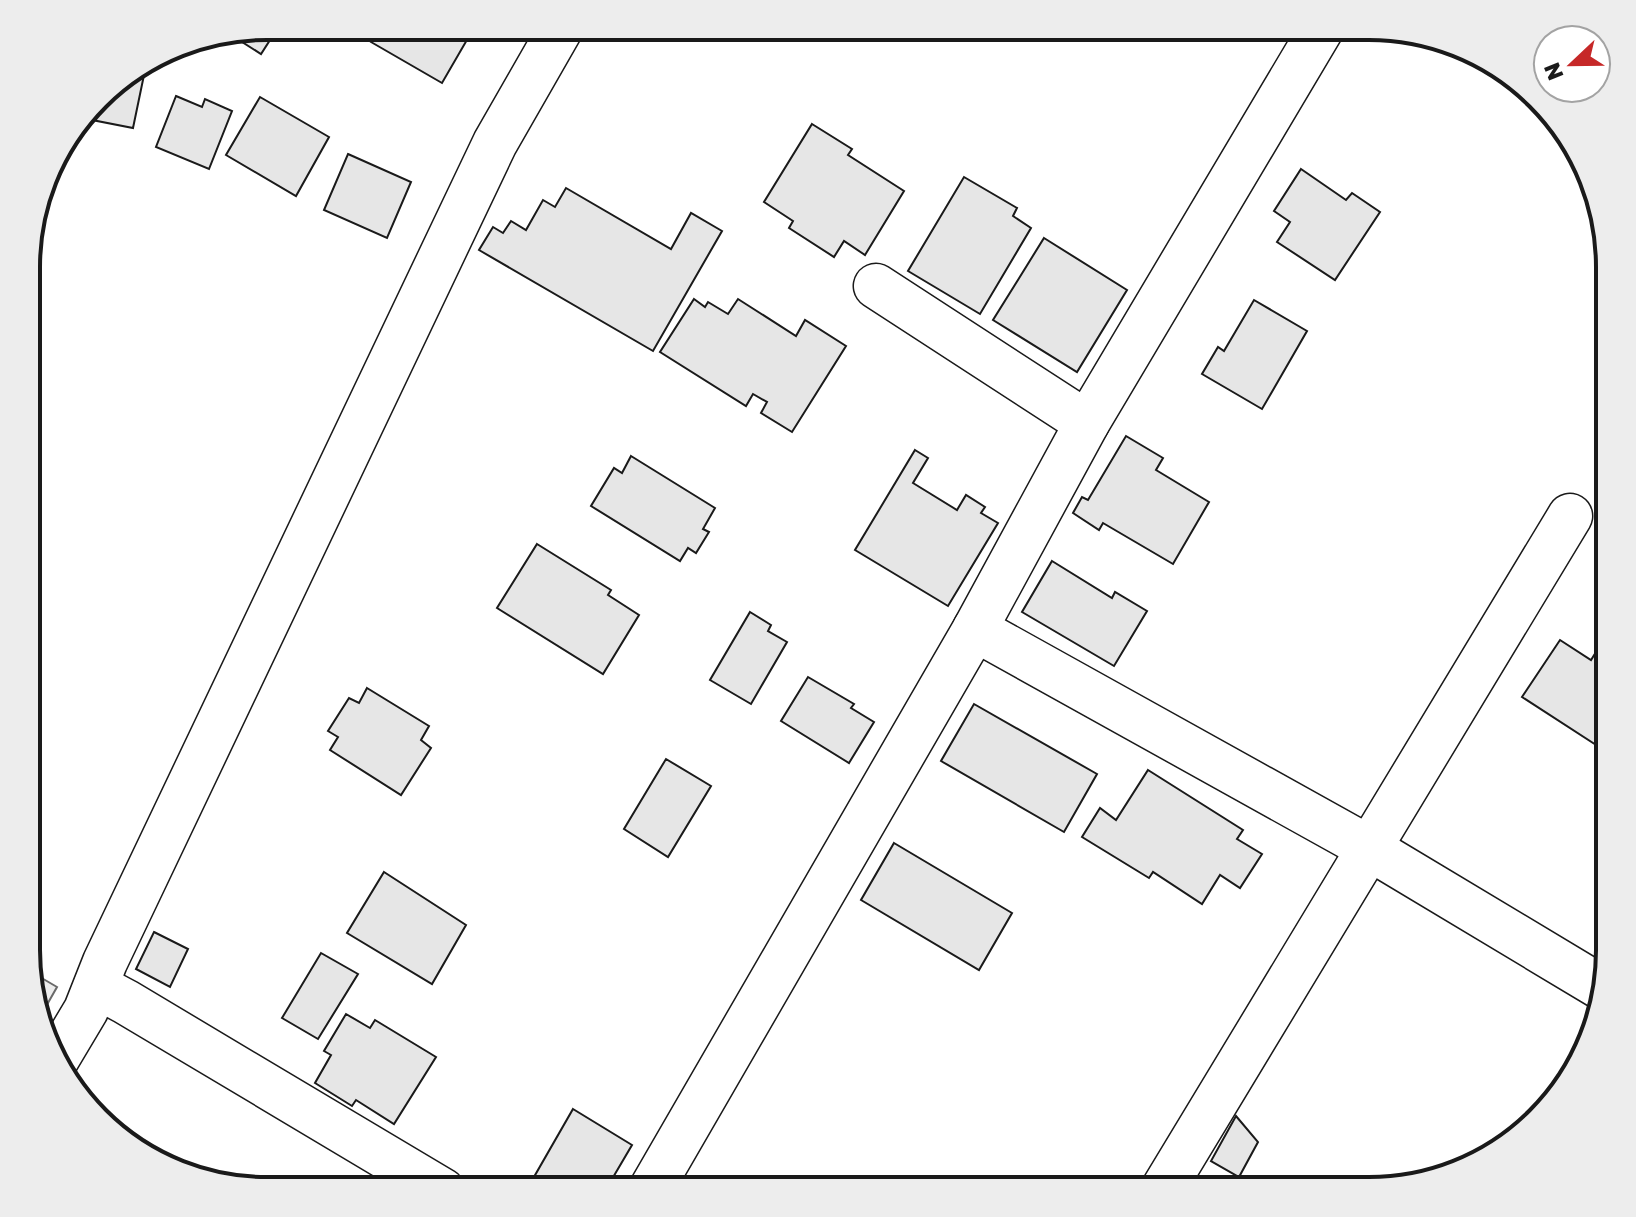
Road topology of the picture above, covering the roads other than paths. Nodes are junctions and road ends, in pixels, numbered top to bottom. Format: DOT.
graph roads {
  1 [pos="554,40"];
  2 [pos="1315,40"];
  3 [pos="876,286"];
  4 [pos="1087,423"];
  5 [pos="1570,516"];
  6 [pos="975,629"];
  7 [pos="1369,848"];
  8 [pos="1594,983"];
  9 [pos="96,986"];
  10 [pos="63,1049"];
  11 [pos="420,1177"];
  12 [pos="658,1177"];
  13 [pos="1170,1177"];
  1 -- 9 [label="street"];
  2 -- 4 [label="street"];
  3 -- 4 [label="street"];
  4 -- 6 [label="street"];
  5 -- 7 [label="street"];
  6 -- 7 [label="street"];
  6 -- 12 [label="street"];
  7 -- 8 [label="street"];
  7 -- 13 [label="street"];
  9 -- 10 [label="street"];
  9 -- 11 [label="street"];
}
